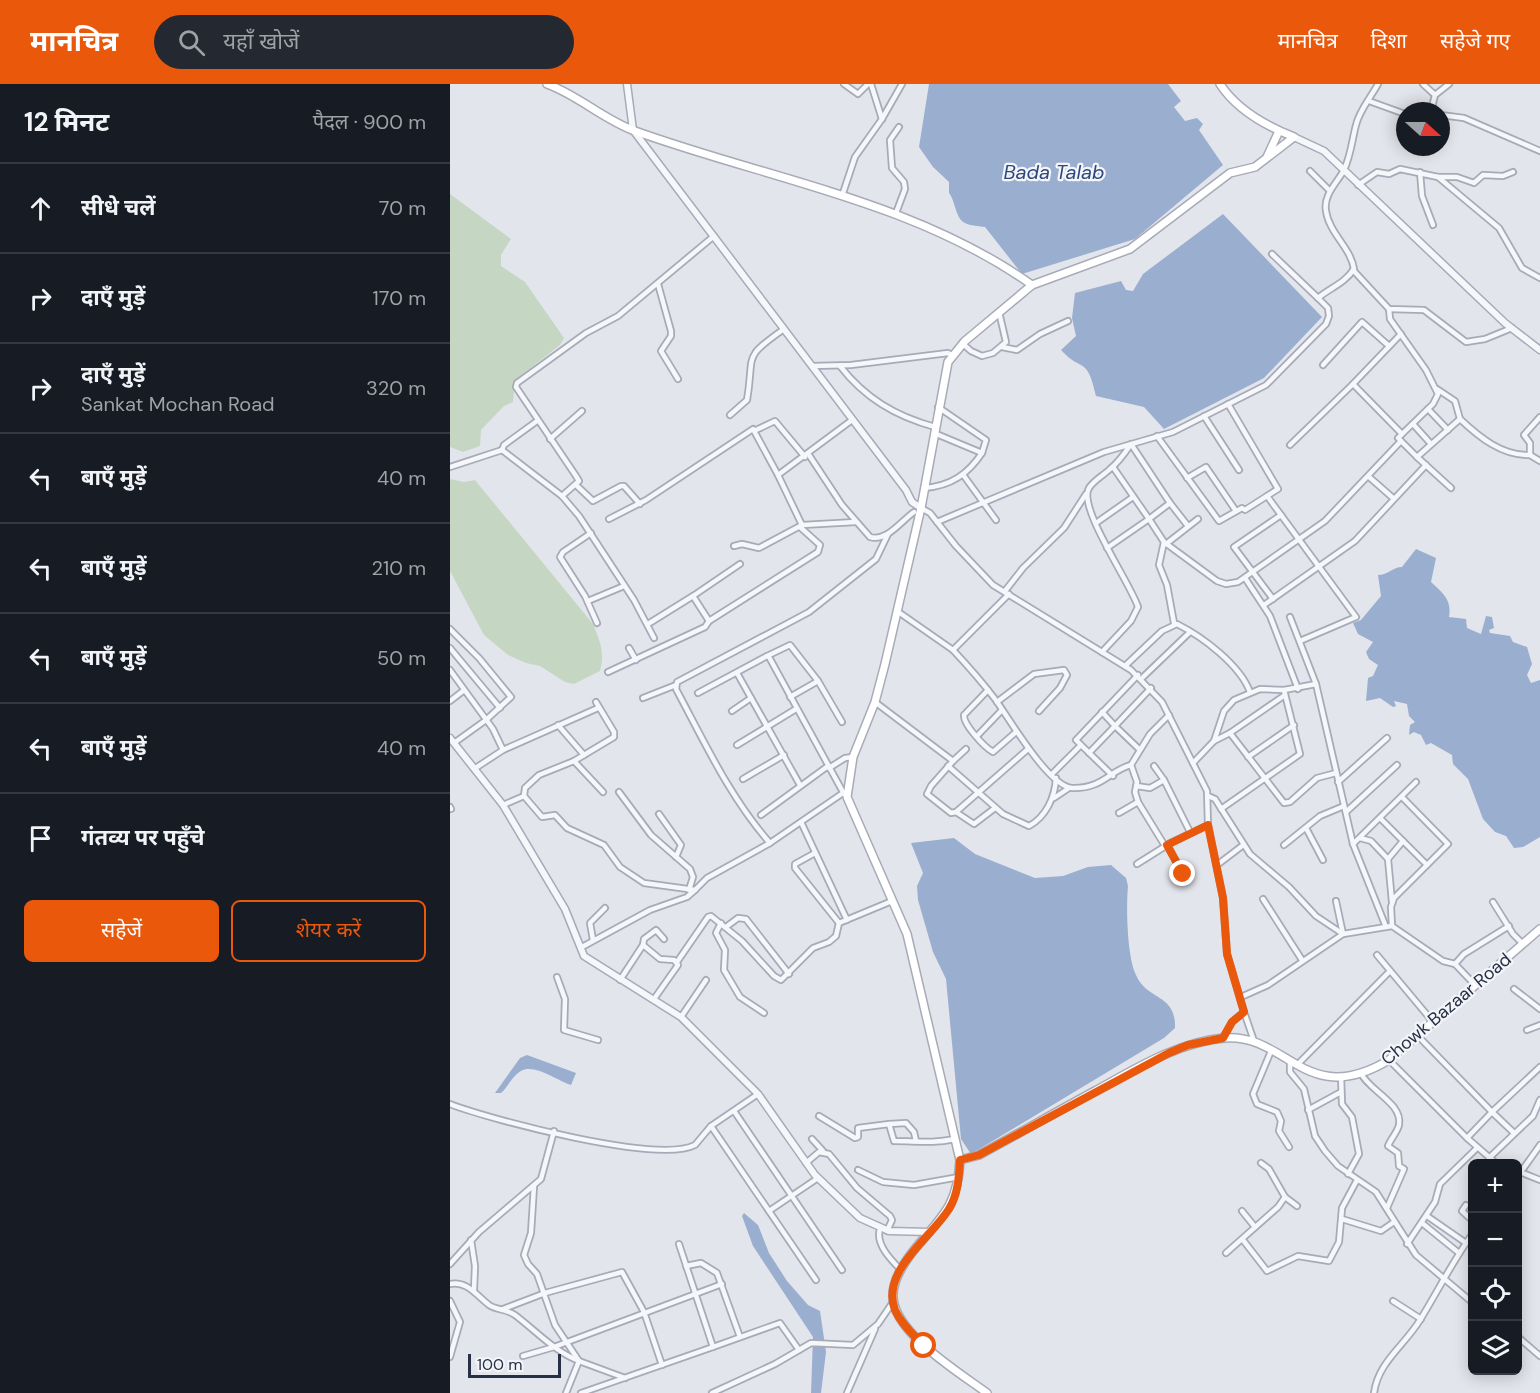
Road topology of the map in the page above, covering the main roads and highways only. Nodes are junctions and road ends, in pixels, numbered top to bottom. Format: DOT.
graph roads {
  1 [pos="547,84"];
  2 [pos="1220,84"];
  3 [pos="555,85"];
  4 [pos="1279,132"];
  5 [pos="1266,160"];
  6 [pos="1032,285"];
  7 [pos="1540,929"];
  8 [pos="960,1160"];
  9 [pos="987,1393"];
  1 -- 3 [label="main road"];
  2 -- 4 [label="main road"];
  3 -- 6 [label="main road"];
  4 -- 5 [label="main road"];
  4 -- 5 [label="main road"];
  5 -- 6 [label="main road"];
  6 -- 8 [label="main road"];
  7 -- 8 [label="main road, Chowk Bazaar Road"];
  8 -- 9 [label="main road"];
}
